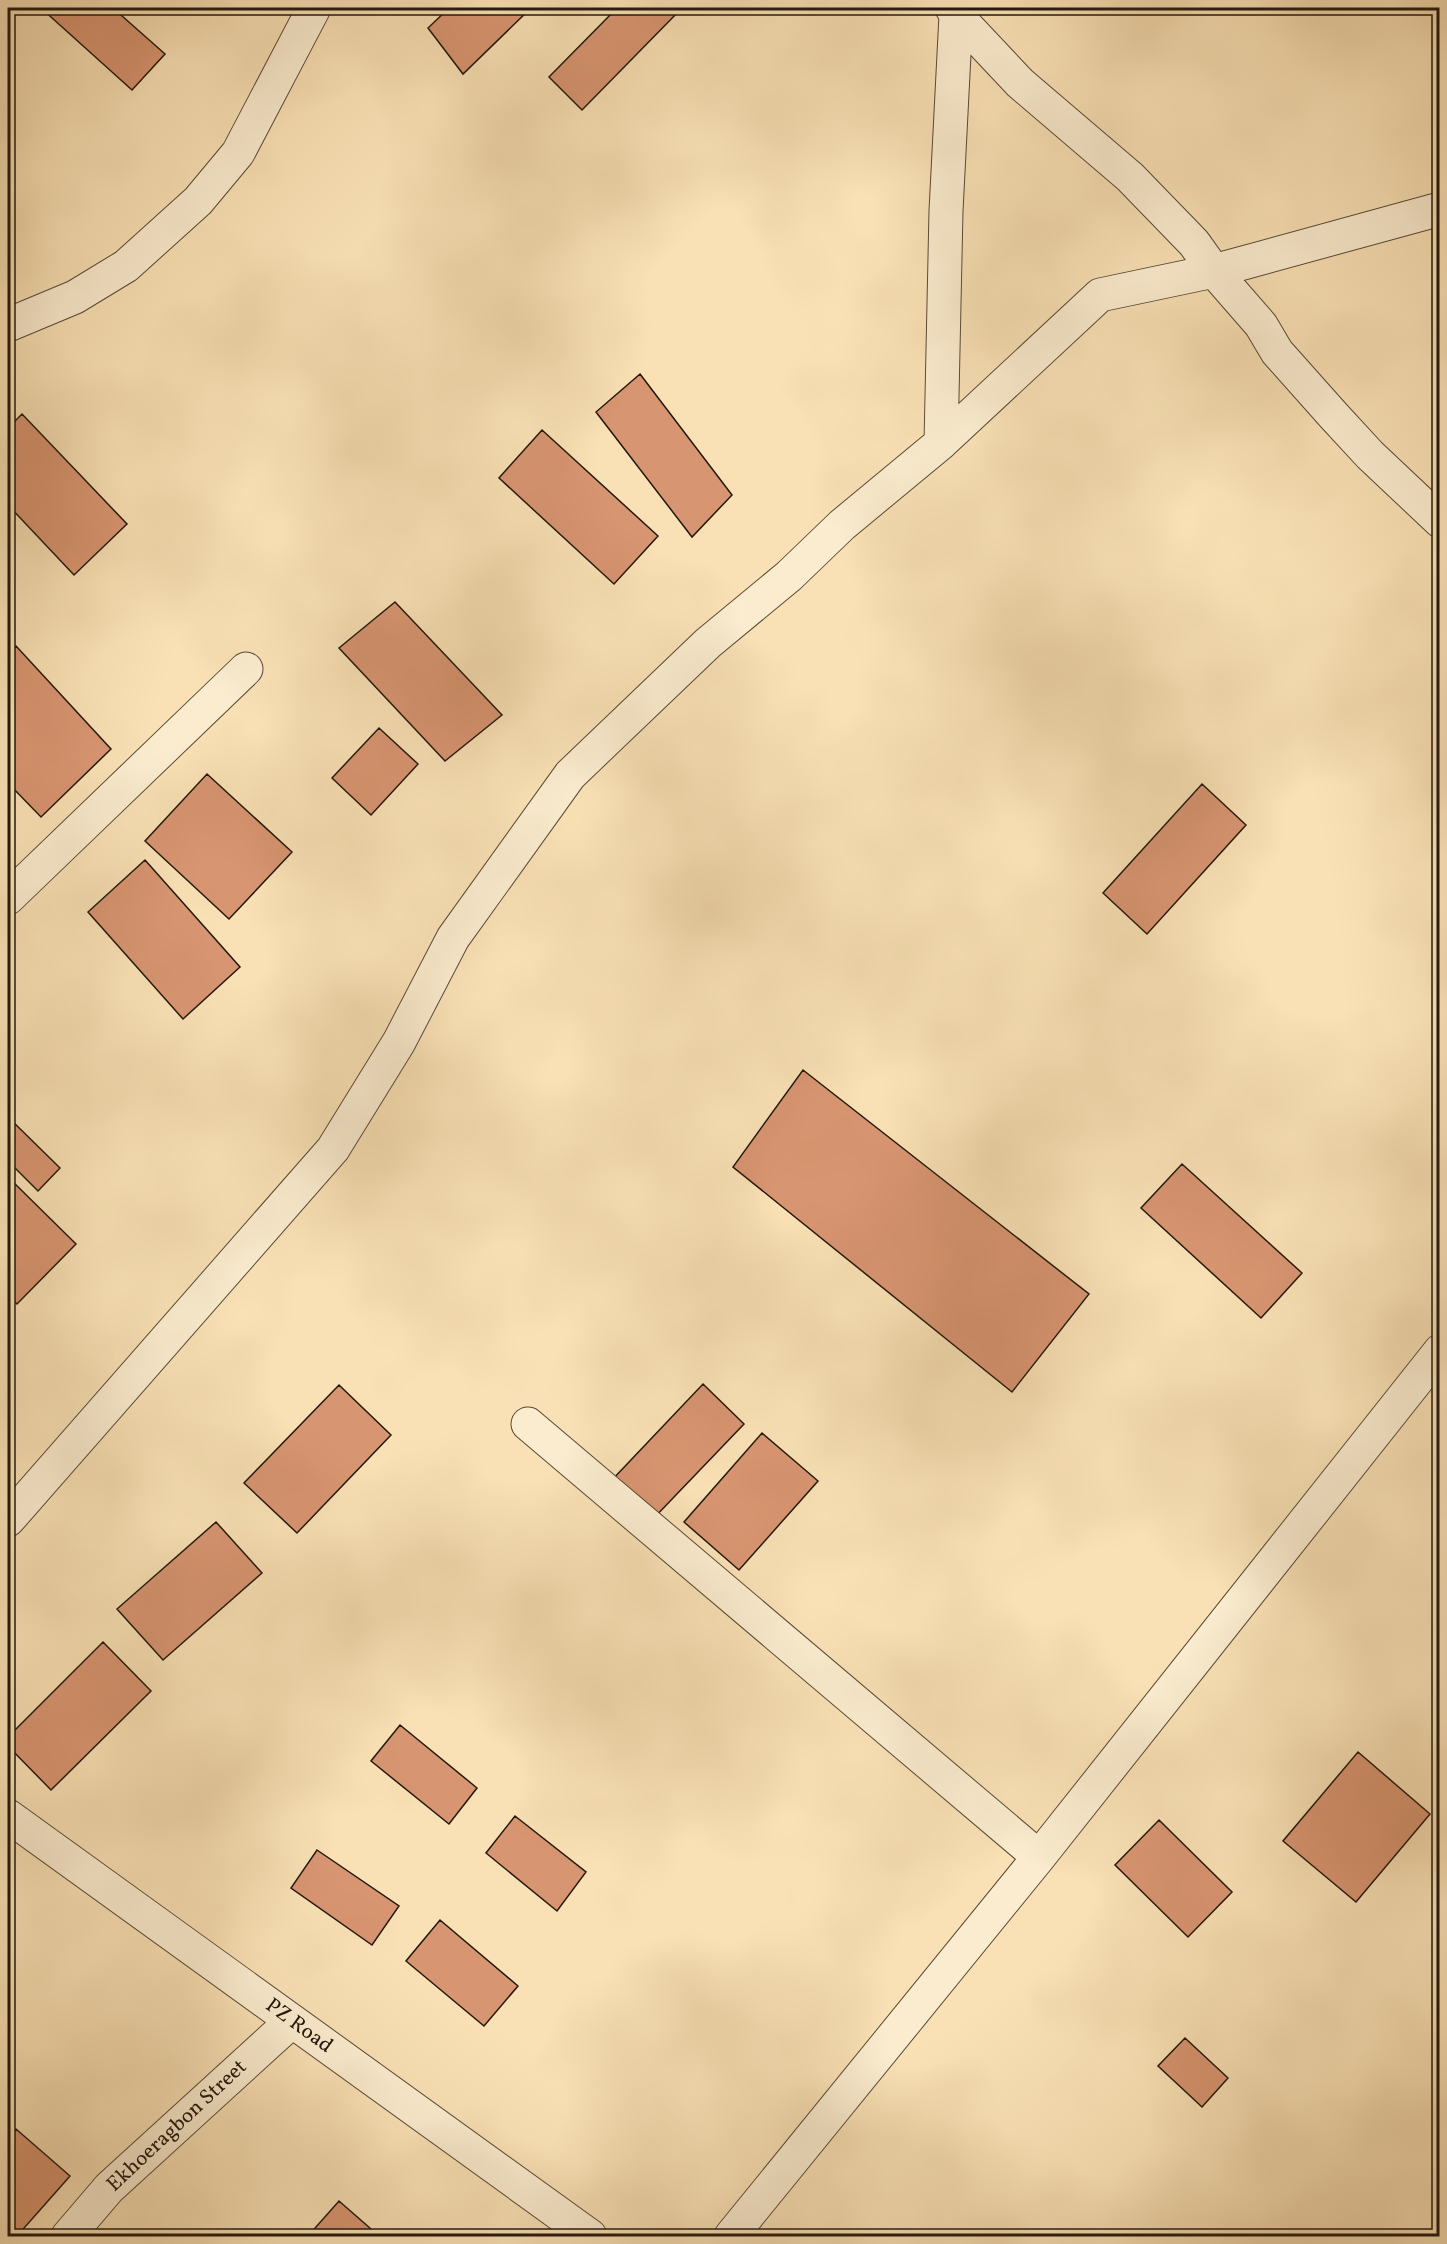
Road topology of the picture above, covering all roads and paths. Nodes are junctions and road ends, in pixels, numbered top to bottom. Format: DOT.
graph roads {
  1 [pos="315,8"];
  2 [pos="954,11"];
  3 [pos="1440,209"];
  4 [pos="1214,271"];
  5 [pos="8,325"];
  6 [pos="941,443"];
  7 [pos="1440,521"];
  8 [pos="246,669"];
  9 [pos="8,898"];
  10 [pos="1440,1351"];
  11 [pos="528,1424"];
  12 [pos="8,1520"];
  13 [pos="8,1816"];
  14 [pos="1039,1857"];
  15 [pos="292,2021"];
  16 [pos="68,2236"];
  17 [pos="588,2236"];
  18 [pos="731,2236"];
  1 -- 5 [label="street"];
  2 -- 4 [label="street"];
  2 -- 6 [label="street"];
  3 -- 4 [label="street"];
  4 -- 6 [label="street"];
  4 -- 7 [label="street"];
  6 -- 12 [label="street"];
  8 -- 9 [label="street"];
  10 -- 14 [label="street"];
  11 -- 14 [label="street"];
  13 -- 15 [label="street, PZ Road"];
  14 -- 18 [label="street"];
  15 -- 16 [label="street, Ekhoeragbon Street"];
  15 -- 17 [label="street, PZ Road"];
}
